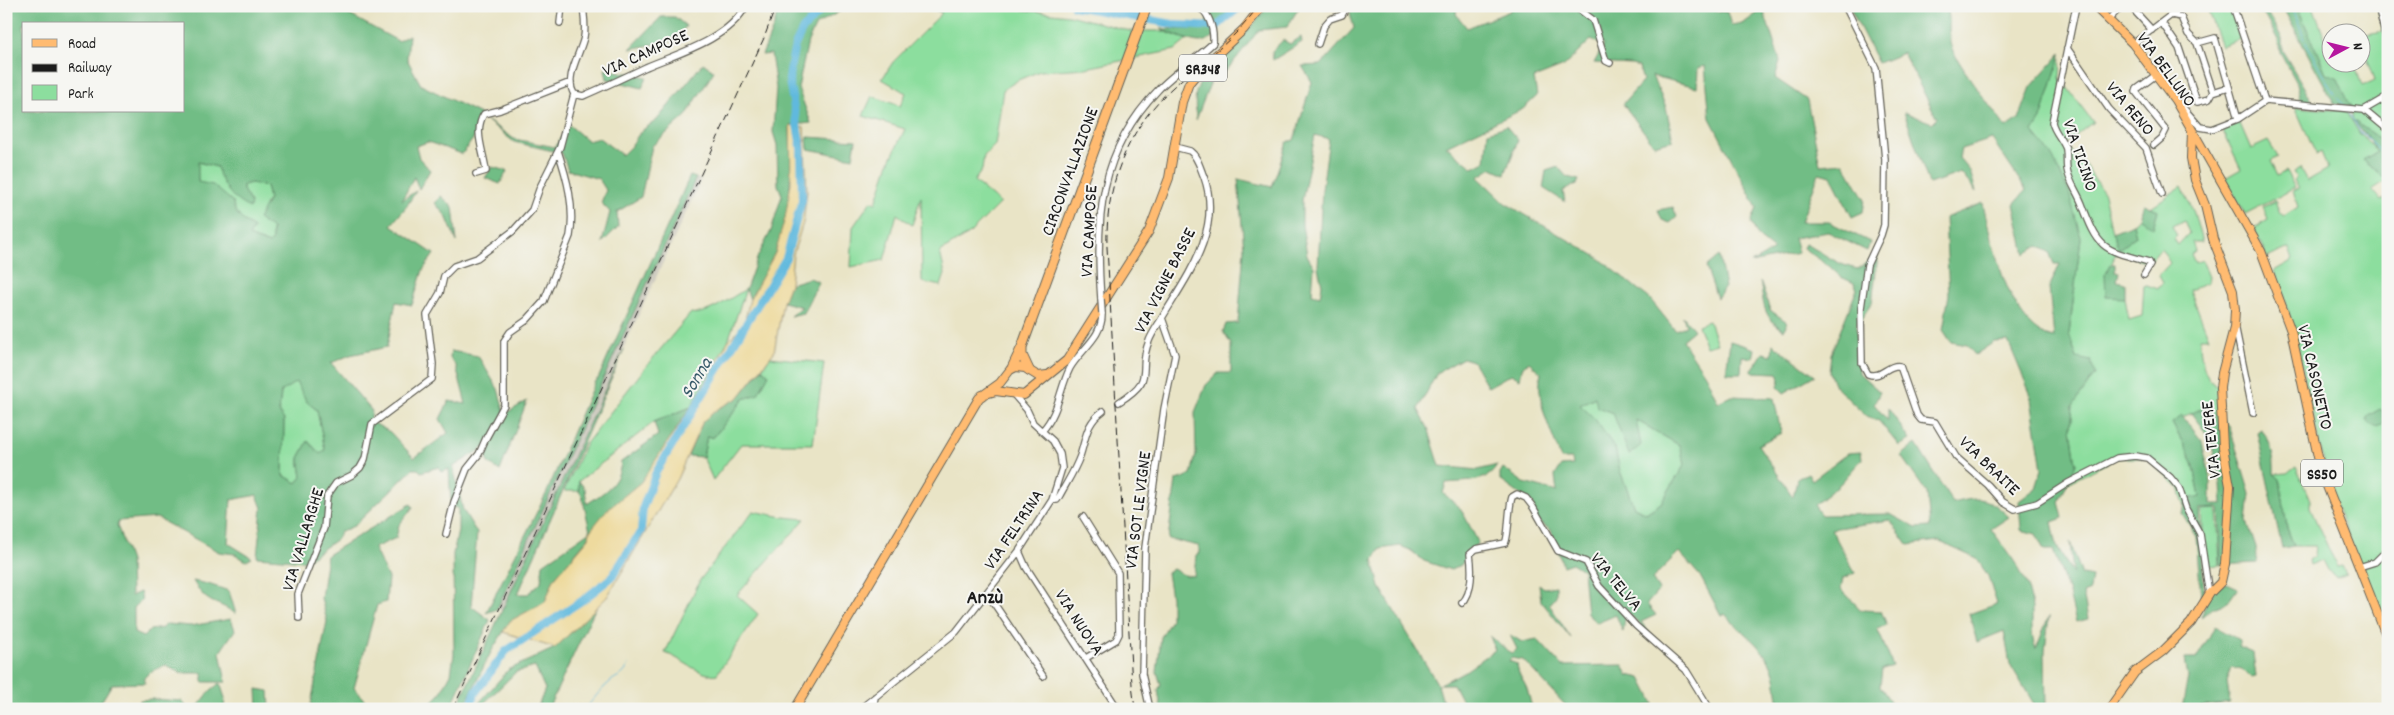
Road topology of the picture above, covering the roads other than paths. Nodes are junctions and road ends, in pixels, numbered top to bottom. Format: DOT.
graph roads {
  1 [pos="562,6"];
  2 [pos="583,6"];
  3 [pos="746,6"];
  4 [pos="1147,6"];
  5 [pos="1194,6"];
  6 [pos="1262,6"];
  7 [pos="1347,6"];
  8 [pos="1575,6"];
  9 [pos="1846,6"];
  10 [pos="2076,6"];
  11 [pos="2094,6"];
  12 [pos="2122,6"];
  13 [pos="2130,6"];
  14 [pos="2183,6"];
  15 [pos="2233,6"];
  16 [pos="2378,6"];
  17 [pos="2172,15"];
  18 [pos="2108,20"];
  19 [pos="560,23"];
  20 [pos="2162,23"];
  21 [pos="2152,30"];
  22 [pos="2197,43"];
  23 [pos="1318,44"];
  24 [pos="2133,44"];
  25 [pos="2388,46"];
  26 [pos="2066,48"];
  27 [pos="1610,63"];
  28 [pos="2156,75"];
  29 [pos="571,82"];
  30 [pos="2230,87"];
  31 [pos="2213,92"];
  32 [pos="574,94"];
  33 [pos="2388,96"];
  34 [pos="2175,100"];
  35 [pos="2265,101"];
  36 [pos="2364,110"];
  37 [pos="2238,119"];
  38 [pos="2388,130"];
  39 [pos="2192,131"];
  40 [pos="2154,145"];
  41 [pos="1175,147"];
  42 [pos="558,151"];
  43 [pos="476,174"];
  44 [pos="2162,194"];
  45 [pos="2144,275"];
  46 [pos="1162,318"];
  47 [pos="2234,321"];
  48 [pos="1022,347"];
  49 [pos="1012,368"];
  50 [pos="1030,371"];
  51 [pos="1047,375"];
  52 [pos="1005,376"];
  53 [pos="1030,391"];
  54 [pos="1012,394"];
  55 [pos="982,395"];
  56 [pos="1119,402"];
  57 [pos="1027,410"];
  58 [pos="1103,411"];
  59 [pos="2253,413"];
  60 [pos="1042,432"];
  61 [pos="1052,500"];
  62 [pos="1083,517"];
  63 [pos="446,534"];
  64 [pos="2388,549"];
  65 [pos="1019,551"];
  66 [pos="2359,567"];
  67 [pos="987,593"];
  68 [pos="2209,594"];
  69 [pos="1462,603"];
  70 [pos="299,618"];
  71 [pos="2388,640"];
  72 [pos="1086,658"];
  73 [pos="1043,676"];
  74 [pos="875,697"];
  75 [pos="795,709"];
  76 [pos="860,709"];
  77 [pos="873,709"];
  78 [pos="1118,709"];
  79 [pos="1150,709"];
  80 [pos="1710,709"];
  81 [pos="2109,709"];
  1 -- 19 [label="street"];
  2 -- 29 [label="street"];
  3 -- 32 [label="street, VIA CAMPOSE"];
  4 -- 48 [label="highway, CIRCONVALLAZIONE"];
  5 -- 60 [label="street, VIA CAMPOSE, bridge"];
  6 -- 41 [label="main road, SR348"];
  7 -- 23 [label="street"];
  8 -- 27 [label="street"];
  9 -- 68 [label="street, VIA BRAITE"];
  10 -- 26 [label="street, VIA TICINO"];
  11 -- 18 [label="main road, VIA BELLUNO"];
  12 -- 18 [label="street"];
  13 -- 21 [label="street"];
  14 -- 17 [label="street"];
  15 -- 35 [label="street"];
  16 -- 25 [label="street"];
  17 -- 20 [label="street"];
  17 -- 22 [label="street"];
  18 -- 24 [label="main road, VIA BELLUNO"];
  20 -- 21 [label="street"];
  20 -- 31 [label="street"];
  21 -- 24 [label="street"];
  22 -- 30 [label="street"];
  22 -- 31 [label="street"];
  24 -- 28 [label="main road, VIA BELLUNO"];
  26 -- 44 [label="street, VIA RENO"];
  26 -- 45 [label="street, VIA TICINO"];
  28 -- 34 [label="main road, VIA BELLUNO"];
  28 -- 40 [label="street"];
  29 -- 32 [label="street"];
  29 -- 43 [label="street"];
  30 -- 31 [label="street"];
  30 -- 37 [label="street"];
  32 -- 42 [label="street, VIA VALLARGHE"];
  33 -- 36 [label="street"];
  34 -- 37 [label="street"];
  34 -- 39 [label="main road, VIA BELLUNO"];
  35 -- 36 [label="street"];
  35 -- 37 [label="street"];
  36 -- 38 [label="street"];
  39 -- 47 [label="main road, VIA TEVERE"];
  39 -- 66 [label="main road, VIA CASONETTO / SS50"];
  41 -- 46 [label="street, VIA VIGNE BASSE"];
  41 -- 51 [label="main road, SR348"];
  42 -- 63 [label="street"];
  42 -- 70 [label="street, VIA VALLARGHE"];
  46 -- 56 [label="street, VIA VIGNE BASSE"];
  46 -- 79 [label="street, VIA SOT LE VIGNE"];
  47 -- 59 [label="street"];
  47 -- 68 [label="main road, VIA TEVERE"];
  48 -- 49 [label="highway, CIRCONVALLAZIONE"];
  48 -- 50 [label="highway"];
  49 -- 50 [label="main road"];
  49 -- 52 [label="main road"];
  50 -- 51 [label="main road"];
  50 -- 53 [label="main road"];
  51 -- 53 [label="main road, SR348"];
  52 -- 54 [label="main road, VIA FELTRINA"];
  52 -- 55 [label="main road"];
  53 -- 54 [label="main road"];
  53 -- 57 [label="street"];
  54 -- 55 [label="main road"];
  54 -- 57 [label="street, VIA FELTRINA"];
  55 -- 75 [label="main road"];
  57 -- 60 [label="street, VIA FELTRINA"];
  58 -- 61 [label="street"];
  60 -- 61 [label="street, VIA FELTRINA"];
  61 -- 65 [label="street, VIA FELTRINA"];
  62 -- 72 [label="street"];
  64 -- 66 [label="street"];
  65 -- 67 [label="street, VIA FELTRINA"];
  65 -- 72 [label="street, VIA NUOVA"];
  66 -- 71 [label="main road, VIA CASONETTO / SS50"];
  67 -- 73 [label="street"];
  67 -- 74 [label="street, VIA FELTRINA"];
  68 -- 81 [label="main road, VIA TEVERE"];
  69 -- 80 [label="street, VIA TELVA"];
  72 -- 78 [label="street, VIA NUOVA"];
  74 -- 76 [label="street, VIA FELTRINA"];
  74 -- 77 [label="street"];
}
